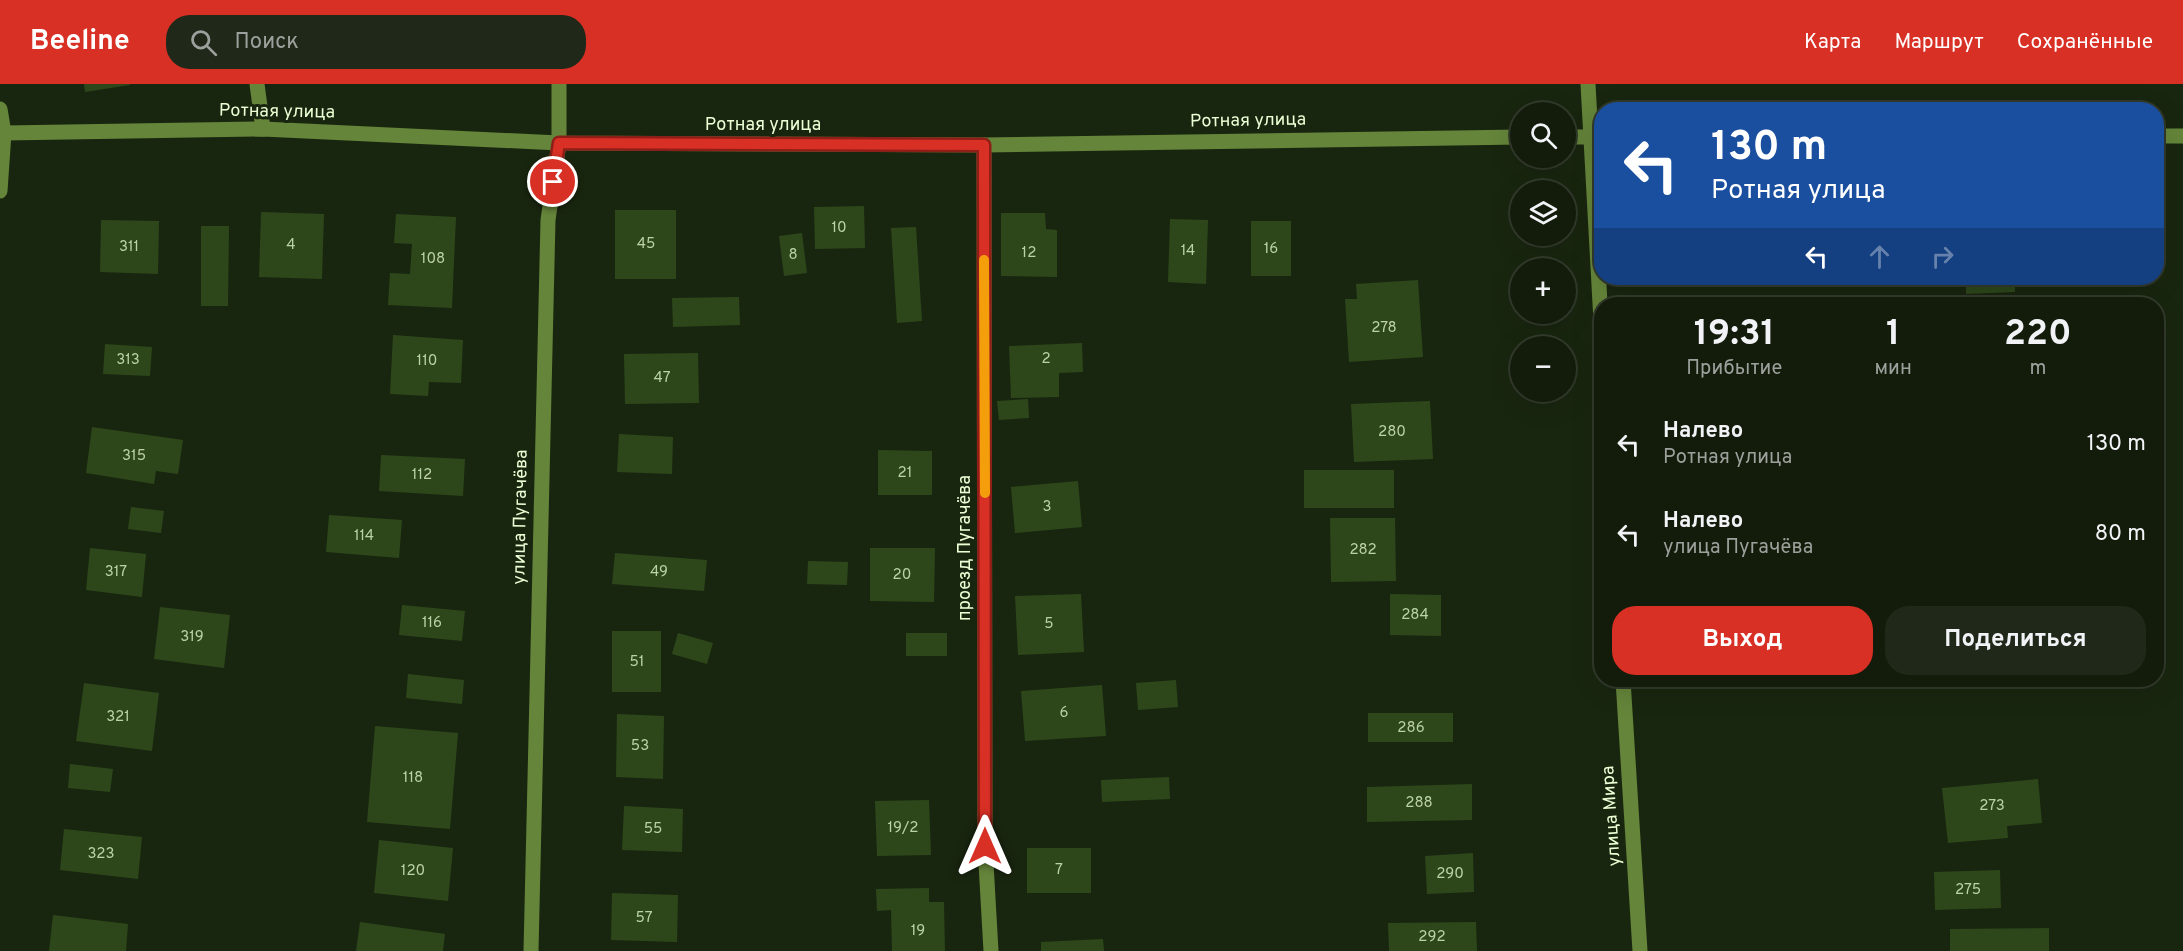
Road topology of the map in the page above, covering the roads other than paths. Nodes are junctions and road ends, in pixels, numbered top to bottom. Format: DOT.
graph roads {
  1 [pos="257,84"];
  2 [pos="559,84"];
  3 [pos="1588,84"];
  4 [pos="0,109"];
  5 [pos="1594,119"];
  6 [pos="263,129"];
  7 [pos="4,133"];
  8 [pos="2164,136"];
  9 [pos="2183,136"];
  10 [pos="1510,137"];
  11 [pos="1576,137"];
  12 [pos="1594,137"];
  13 [pos="559,143"];
  14 [pos="984,145"];
  15 [pos="0,191"];
  16 [pos="1623,687"];
  17 [pos="531,951"];
  18 [pos="991,951"];
  19 [pos="1640,951"];
  1 -- 6 [label="street"];
  2 -- 13 [label="street, улица Пугачёва"];
  3 -- 5 [label="street"];
  4 -- 7 [label="street"];
  6 -- 7 [label="street, Ротная улица"];
  6 -- 13 [label="street, Ротная улица"];
  7 -- 15 [label="street"];
  8 -- 9 [label="street"];
  10 -- 14 [label="street, Ротная улица"];
  11 -- 12 [label="street"];
  13 -- 14 [label="street, Ротная улица"];
  13 -- 17 [label="street, улица Пугачёва"];
  14 -- 18 [label="street, проезд Пугачёва"];
  16 -- 19 [label="street, улица Мира"];
}
